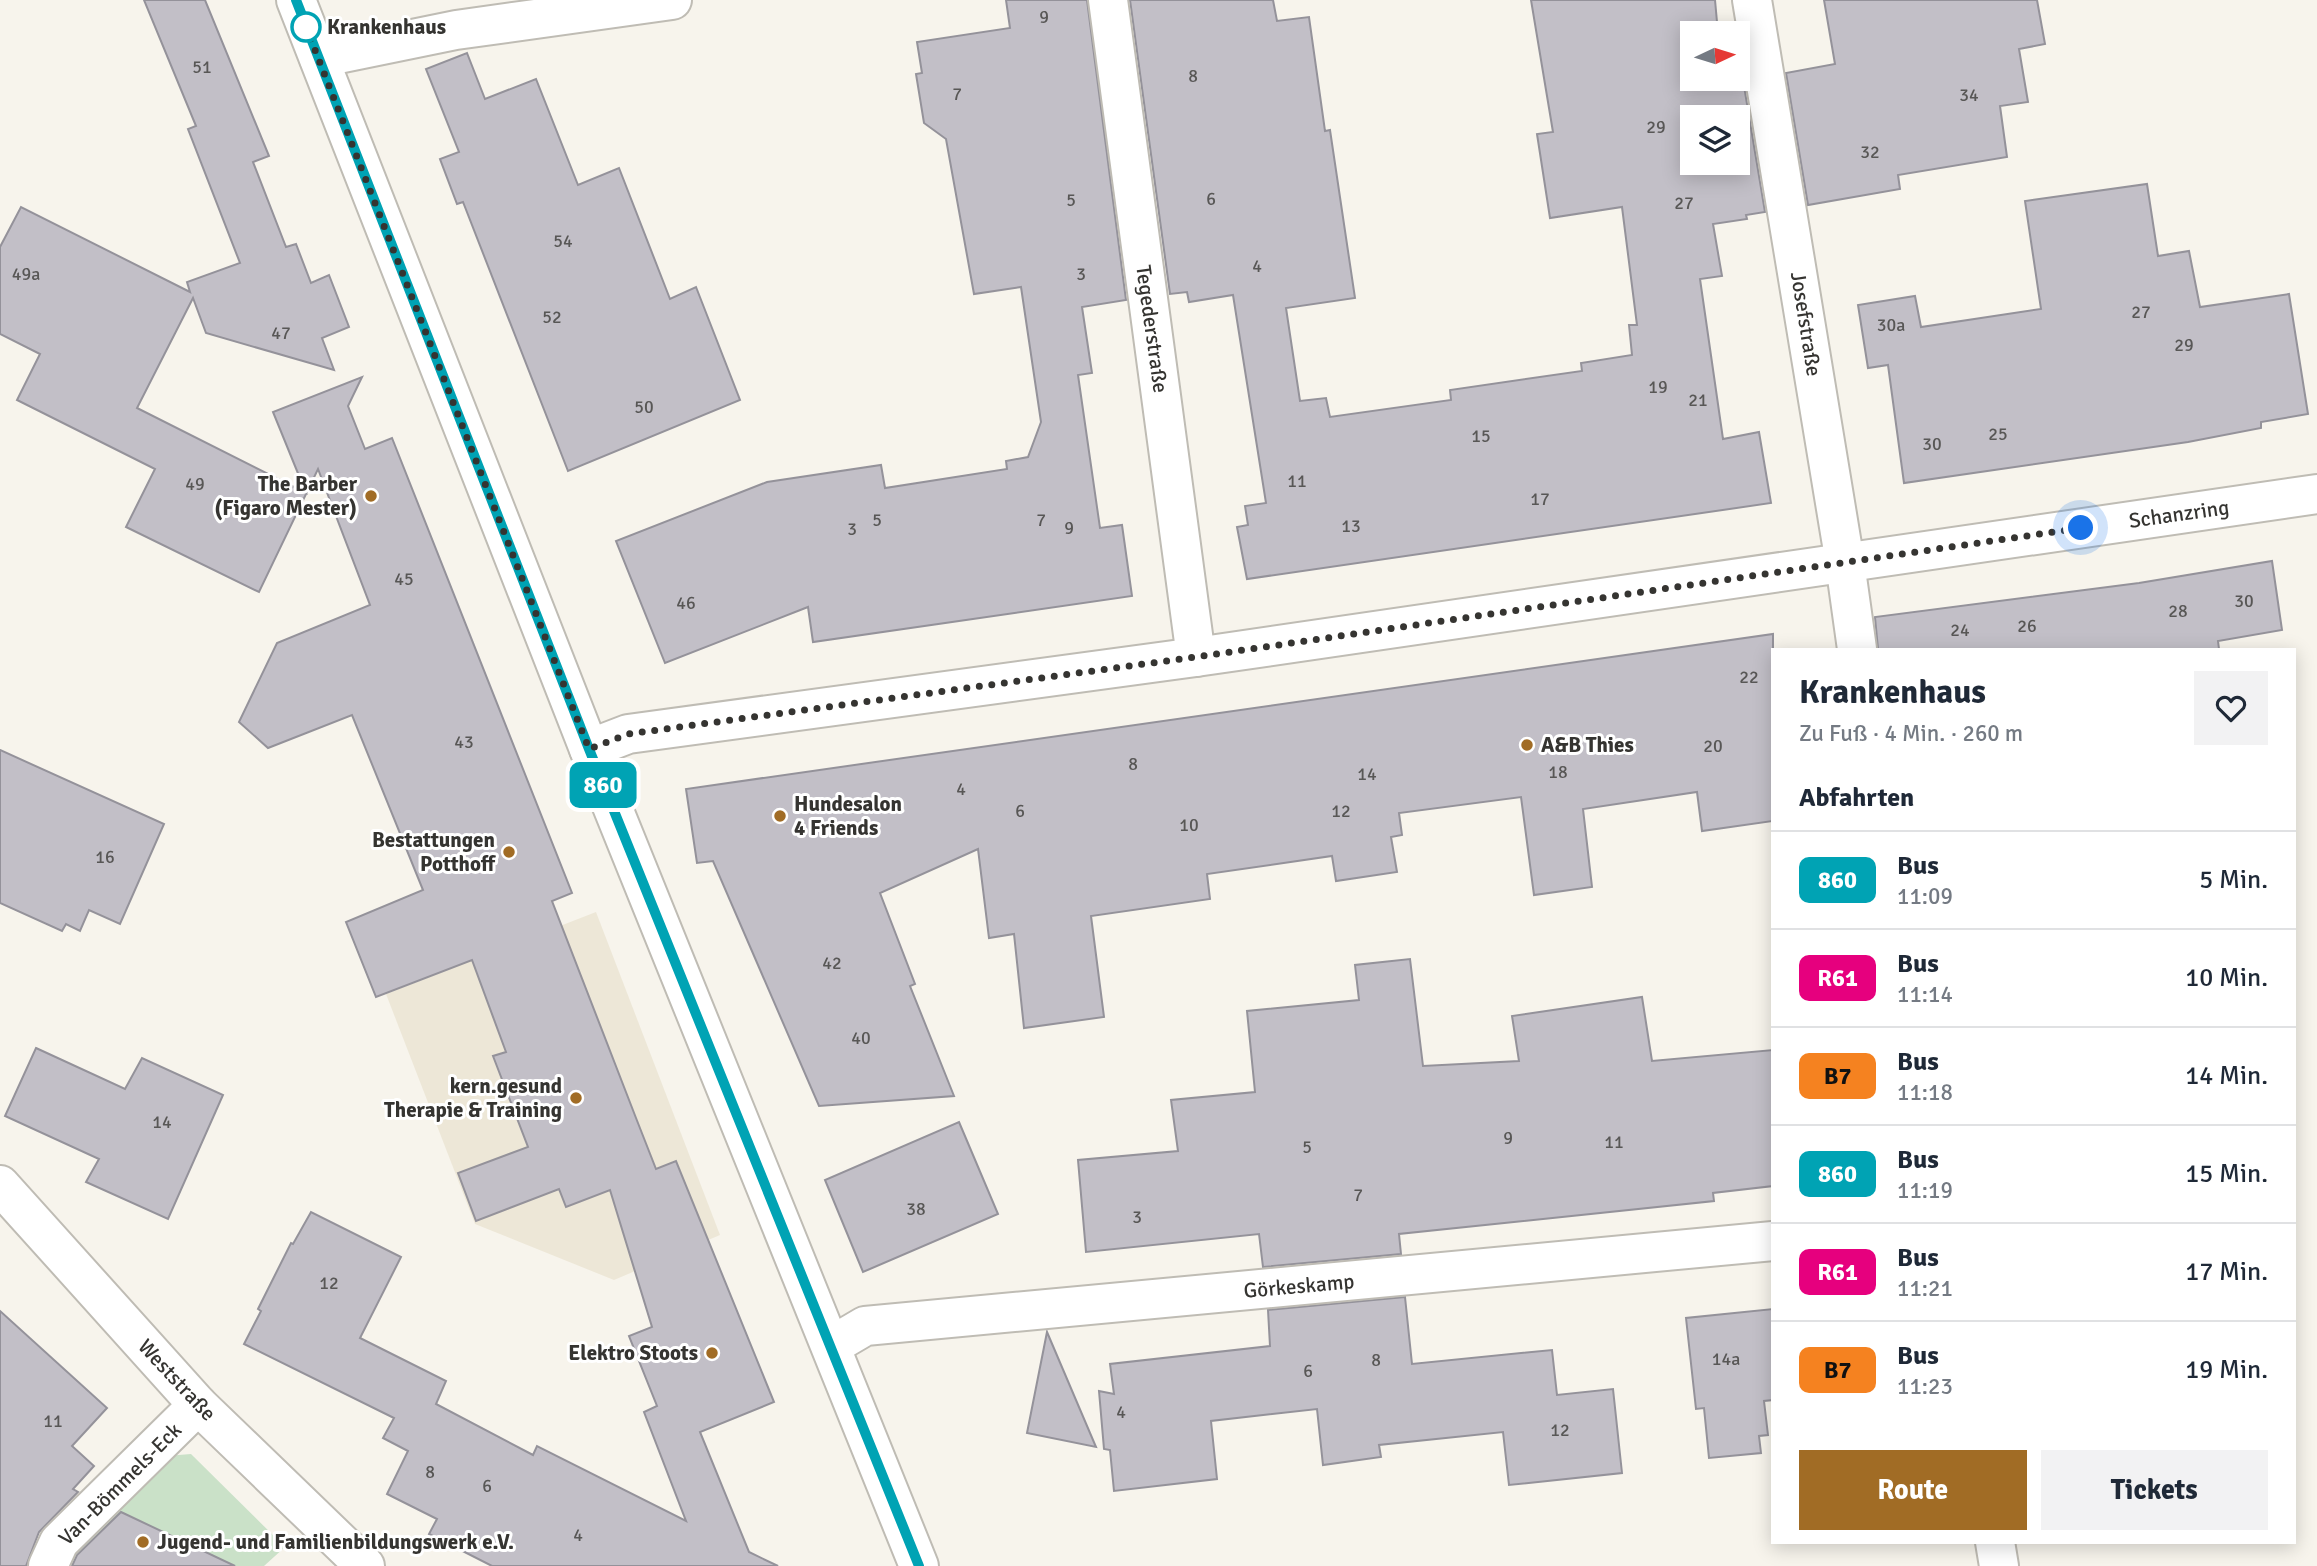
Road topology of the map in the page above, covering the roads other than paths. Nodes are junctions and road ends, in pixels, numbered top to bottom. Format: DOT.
graph roads {
  1 [pos="296,0"];
  2 [pos="672,0"];
  3 [pos="1108,0"];
  4 [pos="1752,0"];
  5 [pos="319,58"];
  6 [pos="2317,494"];
  7 [pos="1845,563"];
  8 [pos="1857,648"];
  9 [pos="1196,657"];
  10 [pos="589,749"];
  11 [pos="0,1185"];
  12 [pos="1771,1241"];
  13 [pos="831,1346"];
  14 [pos="198,1405"];
  15 [pos="1995,1544"];
  16 [pos="48,1566"];
  17 [pos="365,1566"];
  18 [pos="919,1566"];
  19 [pos="1999,1566"];
  1 -- 5 [label="street"];
  2 -- 5 [label="street"];
  3 -- 9 [label="street, Tegederstraße"];
  4 -- 7 [label="street, Josefstraße"];
  5 -- 10 [label="street"];
  6 -- 7 [label="street, Schanzring"];
  7 -- 8 [label="street, Josefstraße"];
  7 -- 9 [label="street, Schanzring"];
  9 -- 10 [label="street, Schanzring"];
  10 -- 13 [label="street"];
  11 -- 14 [label="street, Weststraße"];
  12 -- 13 [label="street, Görkeskamp"];
  13 -- 18 [label="street"];
  14 -- 16 [label="street, Van-Bömmels-Eck"];
  14 -- 17 [label="street, Weststraße"];
  15 -- 19 [label="street"];
}
